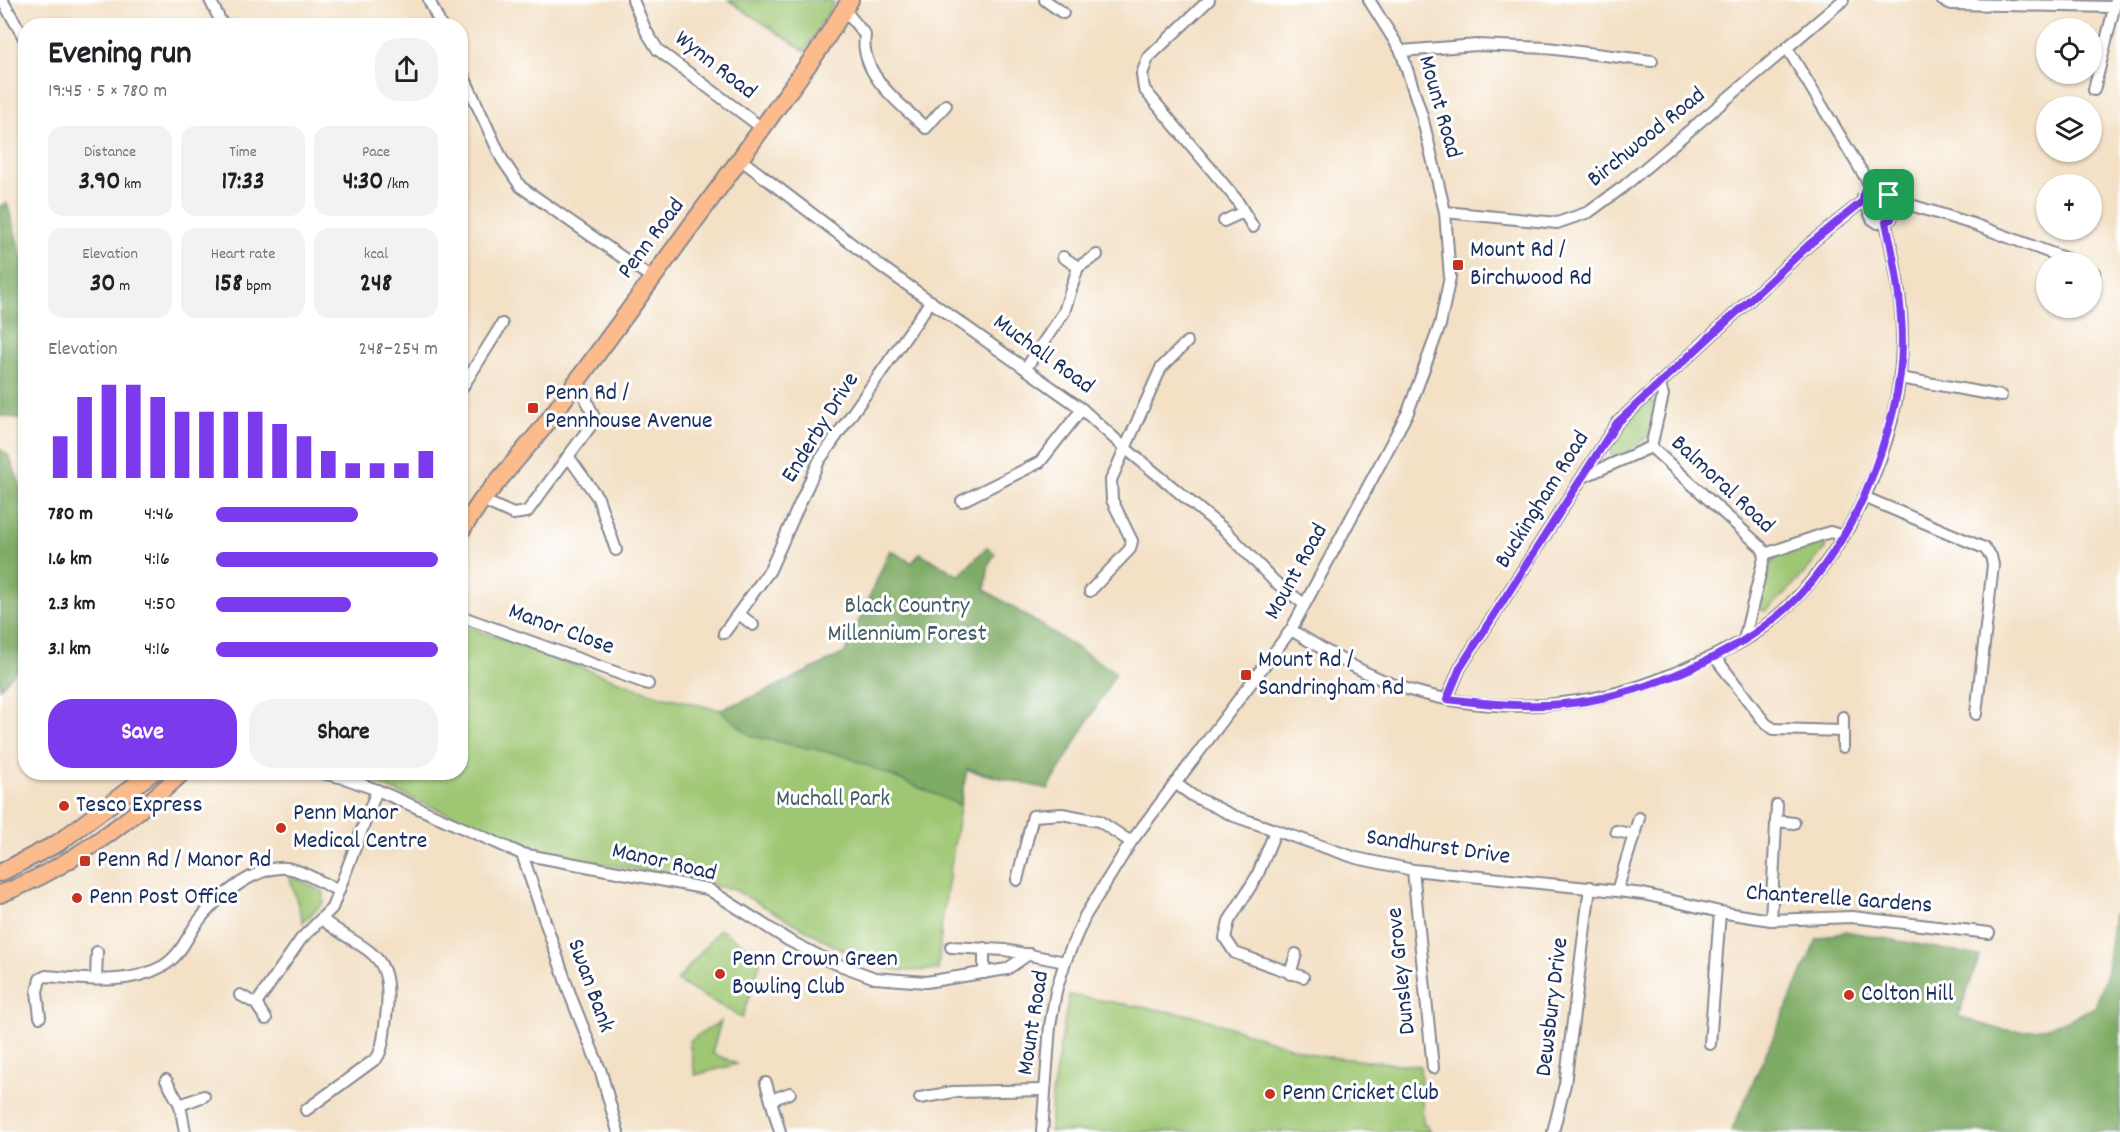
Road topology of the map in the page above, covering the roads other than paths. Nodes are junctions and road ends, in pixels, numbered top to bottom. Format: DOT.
graph roads {
  1 [pos="2,0"];
  2 [pos="210,0"];
  3 [pos="429,0"];
  4 [pos="633,0"];
  5 [pos="1045,0"];
  6 [pos="1209,0"];
  7 [pos="1369,0"];
  8 [pos="1843,0"];
  9 [pos="1942,0"];
  10 [pos="2115,4"];
  11 [pos="847,5"];
  12 [pos="1063,14"];
  13 [pos="219,18"];
  14 [pos="437,18"];
  15 [pos="18,27"];
  16 [pos="1787,48"];
  17 [pos="1401,51"];
  18 [pos="1652,61"];
  19 [pos="468,85"];
  20 [pos="2094,90"];
  21 [pos="946,105"];
  22 [pos="762,128"];
  23 [pos="740,159"];
  24 [pos="1871,187"];
  25 [pos="1891,199"];
  26 [pos="1863,201"];
  27 [pos="1243,212"];
  28 [pos="1445,212"];
  29 [pos="1224,221"];
  30 [pos="1886,222"];
  31 [pos="1253,227"];
  32 [pos="2048,252"];
  33 [pos="1096,255"];
  34 [pos="1063,256"];
  35 [pos="1078,267"];
  36 [pos="652,278"];
  37 [pos="931,301"];
  38 [pos="502,324"];
  39 [pos="1187,342"];
  40 [pos="1026,369"];
  41 [pos="468,378"];
  42 [pos="1900,378"];
  43 [pos="578,380"];
  44 [pos="1659,383"];
  45 [pos="2001,396"];
  46 [pos="1082,408"];
  47 [pos="1651,447"];
  48 [pos="1125,448"];
  49 [pos="568,456"];
  50 [pos="1583,477"];
  51 [pos="1864,497"];
  52 [pos="482,500"];
  53 [pos="962,501"];
  54 [pos="468,506"];
  55 [pos="468,520"];
  56 [pos="1843,536"];
  57 [pos="616,550"];
  58 [pos="1765,554"];
  59 [pos="1090,591"];
  60 [pos="1304,604"];
  61 [pos="739,614"];
  62 [pos="468,619"];
  63 [pos="753,625"];
  64 [pos="1291,630"];
  65 [pos="724,633"];
  66 [pos="1744,640"];
  67 [pos="1714,656"];
  68 [pos="648,684"];
  69 [pos="1447,699"];
  70 [pos="1976,714"];
  71 [pos="1843,717"];
  72 [pos="1843,731"];
  73 [pos="1843,747"];
  74 [pos="142,780"];
  75 [pos="173,780"];
  76 [pos="350,780"];
  77 [pos="1175,783"];
  78 [pos="377,790"];
  79 [pos="1777,806"];
  80 [pos="1639,818"];
  81 [pos="1776,820"];
  82 [pos="1794,823"];
  83 [pos="1616,831"];
  84 [pos="1275,832"];
  85 [pos="1635,835"];
  86 [pos="1131,842"];
  87 [pos="522,854"];
  88 [pos="3,870"];
  89 [pos="1413,870"];
  90 [pos="1017,880"];
  91 [pos="1590,887"];
  92 [pos="339,891"];
  93 [pos="1617,891"];
  94 [pos="0,894"];
  95 [pos="1720,912"];
  96 [pos="323,920"];
  97 [pos="1771,920"];
  98 [pos="1989,933"];
  99 [pos="951,947"];
  100 [pos="984,948"];
  101 [pos="97,952"];
  102 [pos="1029,954"];
  103 [pos="1296,954"];
  104 [pos="1065,962"];
  105 [pos="984,973"];
  106 [pos="1290,974"];
  107 [pos="1303,977"];
  108 [pos="96,980"];
  109 [pos="240,995"];
  110 [pos="256,1004"];
  111 [pos="40,1017"];
  112 [pos="266,1019"];
  113 [pos="1710,1044"];
  114 [pos="1433,1068"];
  115 [pos="166,1080"];
  116 [pos="766,1083"];
  117 [pos="1044,1090"];
  118 [pos="790,1093"];
  119 [pos="204,1096"];
  120 [pos="920,1098"];
  121 [pos="771,1100"];
  122 [pos="180,1105"];
  123 [pos="306,1110"];
  124 [pos="185,1132"];
  125 [pos="618,1132"];
  126 [pos="780,1132"];
  127 [pos="1041,1132"];
  128 [pos="1553,1132"];
  1 -- 15 [label="street"];
  2 -- 13 [label="street"];
  3 -- 14 [label="street"];
  4 -- 22 [label="street, Wynn Road"];
  5 -- 12 [label="street"];
  6 -- 27 [label="street"];
  7 -- 17 [label="street, Mount Road"];
  8 -- 16 [label="street, Birchwood Road"];
  9 -- 10 [label="street"];
  10 -- 20 [label="street"];
  11 -- 21 [label="street"];
  11 -- 22 [label="highway, Penn Road"];
  16 -- 24 [label="street"];
  16 -- 28 [label="street, Birchwood Road"];
  17 -- 18 [label="street"];
  17 -- 28 [label="street, Mount Road"];
  19 -- 36 [label="street"];
  22 -- 23 [label="highway, Penn Road"];
  23 -- 36 [label="highway, Penn Road"];
  23 -- 37 [label="street, Muchall Road"];
  24 -- 25 [label="street"];
  24 -- 26 [label="street"];
  25 -- 30 [label="street"];
  25 -- 32 [label="street"];
  26 -- 30 [label="street"];
  26 -- 44 [label="street, Buckingham Road"];
  27 -- 29 [label="street"];
  27 -- 31 [label="street"];
  28 -- 60 [label="street, Mount Road"];
  30 -- 42 [label="street"];
  33 -- 35 [label="street"];
  34 -- 35 [label="street"];
  35 -- 40 [label="street"];
  36 -- 43 [label="highway, Penn Road"];
  37 -- 40 [label="street, Muchall Road"];
  37 -- 61 [label="street, Enderby Drive"];
  38 -- 41 [label="street"];
  39 -- 48 [label="street"];
  40 -- 46 [label="street, Muchall Road"];
  42 -- 45 [label="street"];
  42 -- 51 [label="street"];
  43 -- 49 [label="street"];
  43 -- 52 [label="highway, Penn Road"];
  44 -- 47 [label="street, Balmoral Road"];
  44 -- 50 [label="street, Buckingham Road"];
  46 -- 48 [label="street, Muchall Road"];
  46 -- 53 [label="street"];
  47 -- 50 [label="street, Balmoral Road"];
  47 -- 58 [label="street, Balmoral Road"];
  48 -- 59 [label="street"];
  48 -- 60 [label="street, Muchall Road"];
  49 -- 52 [label="street"];
  49 -- 57 [label="street"];
  50 -- 69 [label="street, Buckingham Road"];
  51 -- 56 [label="street"];
  51 -- 70 [label="street"];
  52 -- 54 [label="highway, Penn Road"];
  52 -- 55 [label="highway, Penn Road"];
  56 -- 58 [label="street, Balmoral Road"];
  56 -- 66 [label="street"];
  58 -- 66 [label="street, Balmoral Road"];
  60 -- 64 [label="street, Mount Road"];
  61 -- 63 [label="street"];
  61 -- 65 [label="street, Enderby Drive"];
  62 -- 68 [label="street, Manor Close"];
  64 -- 69 [label="street"];
  64 -- 77 [label="street, Mount Road"];
  66 -- 67 [label="street"];
  67 -- 69 [label="street"];
  67 -- 72 [label="street"];
  71 -- 72 [label="street"];
  72 -- 73 [label="street"];
  74 -- 88 [label="highway"];
  75 -- 94 [label="highway"];
  76 -- 78 [label="street, Manor Road"];
  77 -- 84 [label="street, Sandhurst Drive"];
  77 -- 86 [label="street, Mount Road"];
  78 -- 87 [label="street, Manor Road"];
  78 -- 92 [label="street"];
  79 -- 81 [label="street"];
  80 -- 85 [label="street"];
  81 -- 82 [label="street"];
  81 -- 97 [label="street"];
  83 -- 85 [label="street"];
  84 -- 89 [label="street, Sandhurst Drive"];
  84 -- 106 [label="street"];
  85 -- 93 [label="street"];
  86 -- 90 [label="street"];
  86 -- 104 [label="street, Mount Road"];
  87 -- 105 [label="street, Manor Road"];
  87 -- 125 [label="street, Swan Bank"];
  89 -- 91 [label="street, Sandhurst Drive"];
  89 -- 114 [label="street, Dunsley Grove"];
  91 -- 93 [label="street, Sandhurst Drive"];
  91 -- 128 [label="street, Dewsbury Drive"];
  92 -- 96 [label="street"];
  92 -- 108 [label="street"];
  93 -- 95 [label="street, Chanterelle Gardens"];
  95 -- 97 [label="street, Chanterelle Gardens"];
  95 -- 113 [label="street"];
  96 -- 110 [label="street"];
  96 -- 123 [label="street"];
  97 -- 98 [label="street, Chanterelle Gardens"];
  99 -- 100 [label="street"];
  100 -- 102 [label="street"];
  100 -- 105 [label="street"];
  101 -- 108 [label="street"];
  102 -- 104 [label="street"];
  102 -- 105 [label="street, Manor Road"];
  103 -- 106 [label="street"];
  104 -- 117 [label="street, Mount Road"];
  106 -- 107 [label="street"];
  108 -- 111 [label="street"];
  109 -- 110 [label="street"];
  110 -- 112 [label="street"];
  115 -- 122 [label="street"];
  116 -- 121 [label="street"];
  117 -- 120 [label="street"];
  117 -- 127 [label="street, Mount Road"];
  118 -- 121 [label="street"];
  119 -- 122 [label="street"];
  121 -- 126 [label="street"];
  122 -- 124 [label="street"];
}
